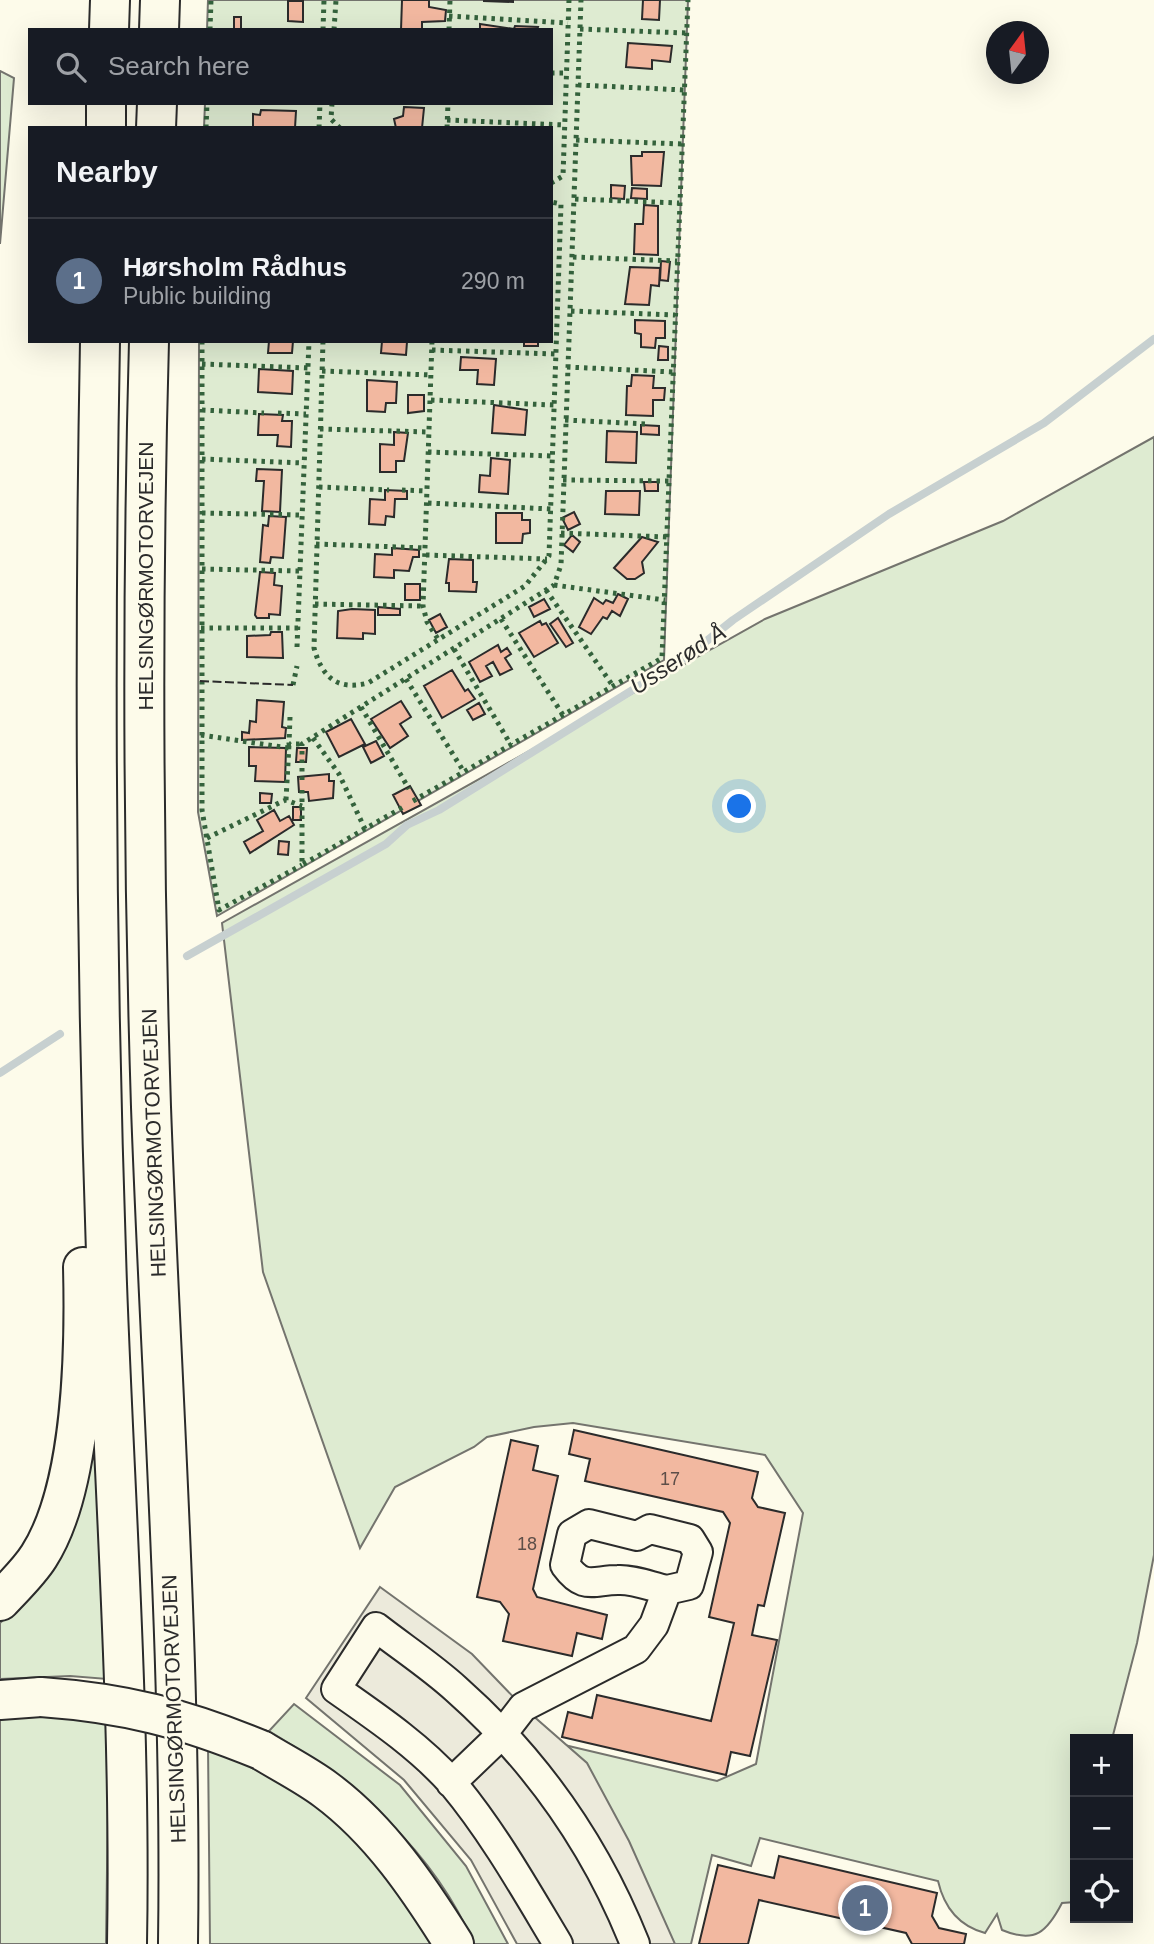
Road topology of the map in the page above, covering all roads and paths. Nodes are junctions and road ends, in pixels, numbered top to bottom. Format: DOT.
graph roads {
  1 [pos="110,0"];
  2 [pos="160,0"];
  3 [pos="109,28"];
  4 [pos="159,28"];
  5 [pos="106,105"];
  6 [pos="157,105"];
  7 [pos="106,126"];
  8 [pos="156,126"];
  9 [pos="100,343"];
  10 [pos="149,343"];
  11 [pos="95,816"];
  12 [pos="667,1590"];
  13 [pos="0,1601"];
  14 [pos="0,1700"];
  15 [pos="503,1733"];
  16 [pos="451,1783"];
  17 [pos="179,1891"];
  18 [pos="127,1944"];
  19 [pos="178,1944"];
  20 [pos="186,1944"];
  21 [pos="454,1944"];
  22 [pos="558,1944"];
  23 [pos="635,1944"];
  1 -- 3 [label="highway"];
  2 -- 4 [label="highway"];
  5 -- 7 [label="highway"];
  6 -- 8 [label="highway"];
  9 -- 11 [label="highway"];
  10 -- 17 [label="highway, HELSINGØRMOTORVEJEN"];
  11 -- 13 [label="highway"];
  11 -- 18 [label="highway"];
  12 -- 15 [label="street"];
  14 -- 21 [label="highway, bridge"];
  15 -- 16 [label="street"];
  15 -- 16 [label="street"];
  15 -- 23 [label="street"];
  16 -- 22 [label="street"];
  17 -- 19 [label="highway, HELSINGØRMOTORVEJEN"];
  17 -- 20 [label="highway"];
}
